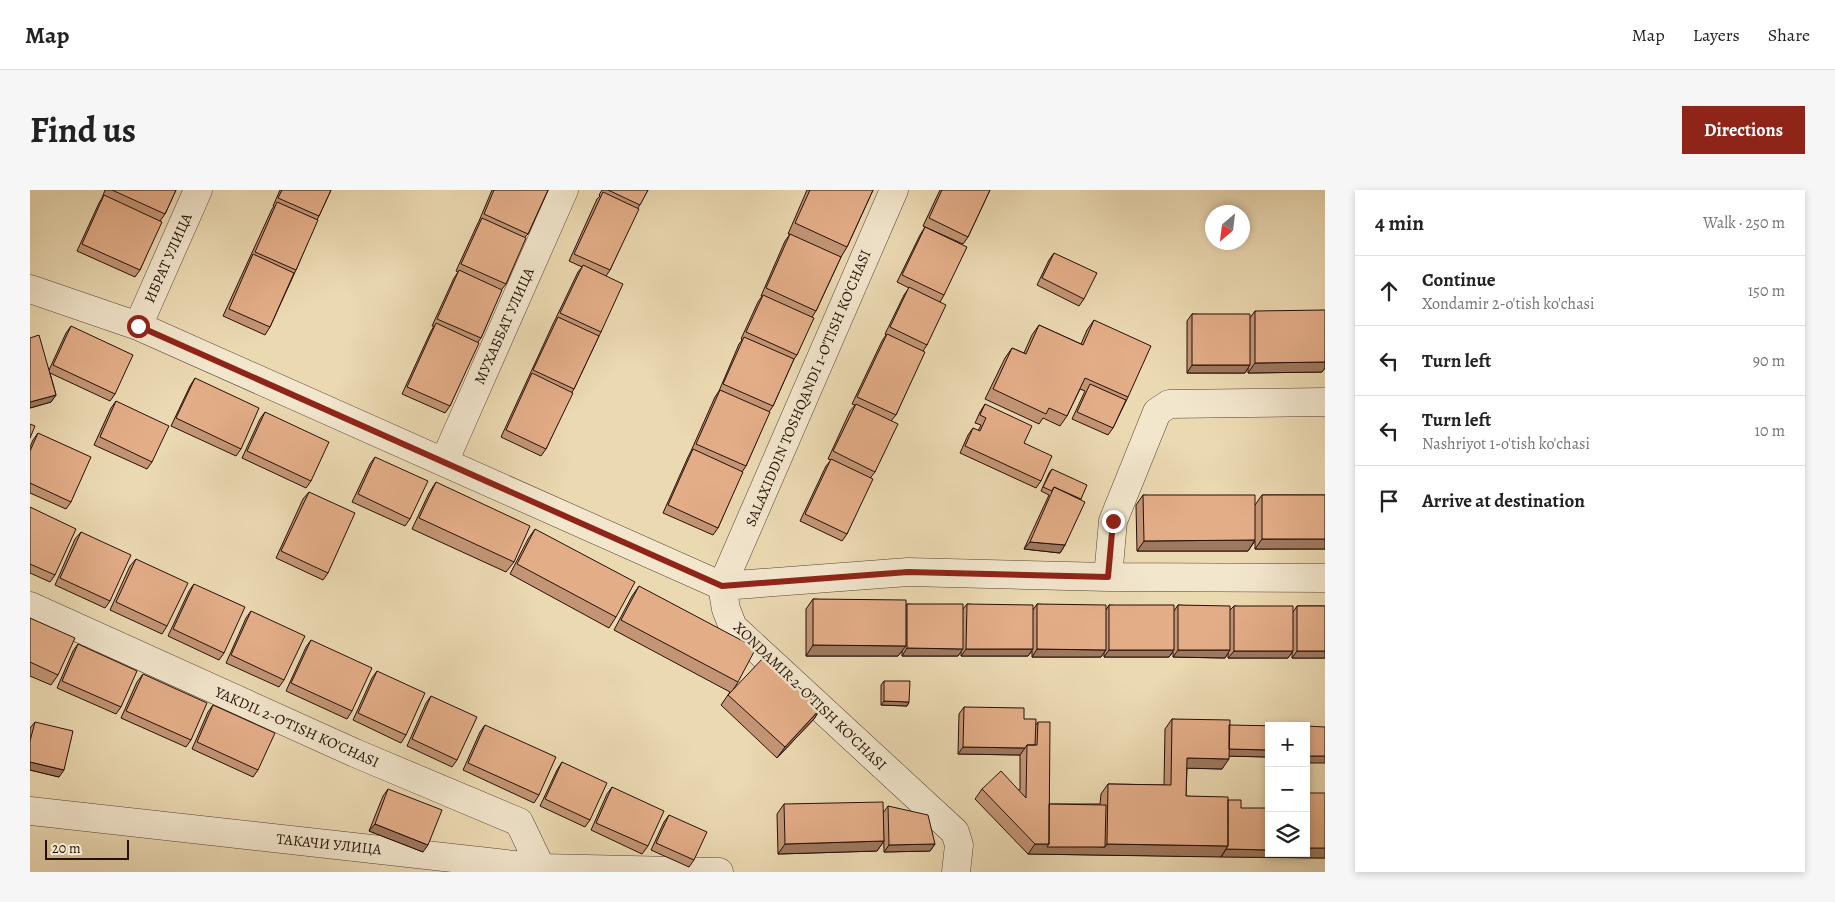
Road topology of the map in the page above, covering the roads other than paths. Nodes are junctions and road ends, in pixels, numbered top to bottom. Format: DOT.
graph roads {
  1 [pos="198,190"];
  2 [pos="564,190"];
  3 [pos="894,190"];
  4 [pos="30,289"];
  5 [pos="138,326"];
  6 [pos="1325,402"];
  7 [pos="444,462"];
  8 [pos="1108,577"];
  9 [pos="1325,578"];
  10 [pos="722,586"];
  11 [pos="30,606"];
  12 [pos="30,810"];
  13 [pos="542,870"];
  14 [pos="719,872"];
  15 [pos="956,872"];
  1 -- 5 [label="street, ИБРАТ УЛИЦА"];
  2 -- 7 [label="street, МУХАББАТ УЛИЦА"];
  3 -- 10 [label="street, SALAXIDDIN TOSHQANDI 1-O'TISH KO'CHASI"];
  4 -- 5 [label="street"];
  5 -- 7 [label="street"];
  6 -- 8 [label="street"];
  7 -- 10 [label="street"];
  8 -- 9 [label="street"];
  8 -- 10 [label="street"];
  10 -- 15 [label="street, XONDAMIR 2-O'TISH KO'CHASI"];
  11 -- 13 [label="street, YAKDIL 2-O'TISH KO'CHASI"];
  12 -- 13 [label="street, ТАКАЧИ УЛИЦА"];
  13 -- 14 [label="street, ТАКАЧИ УЛИЦА"];
}
